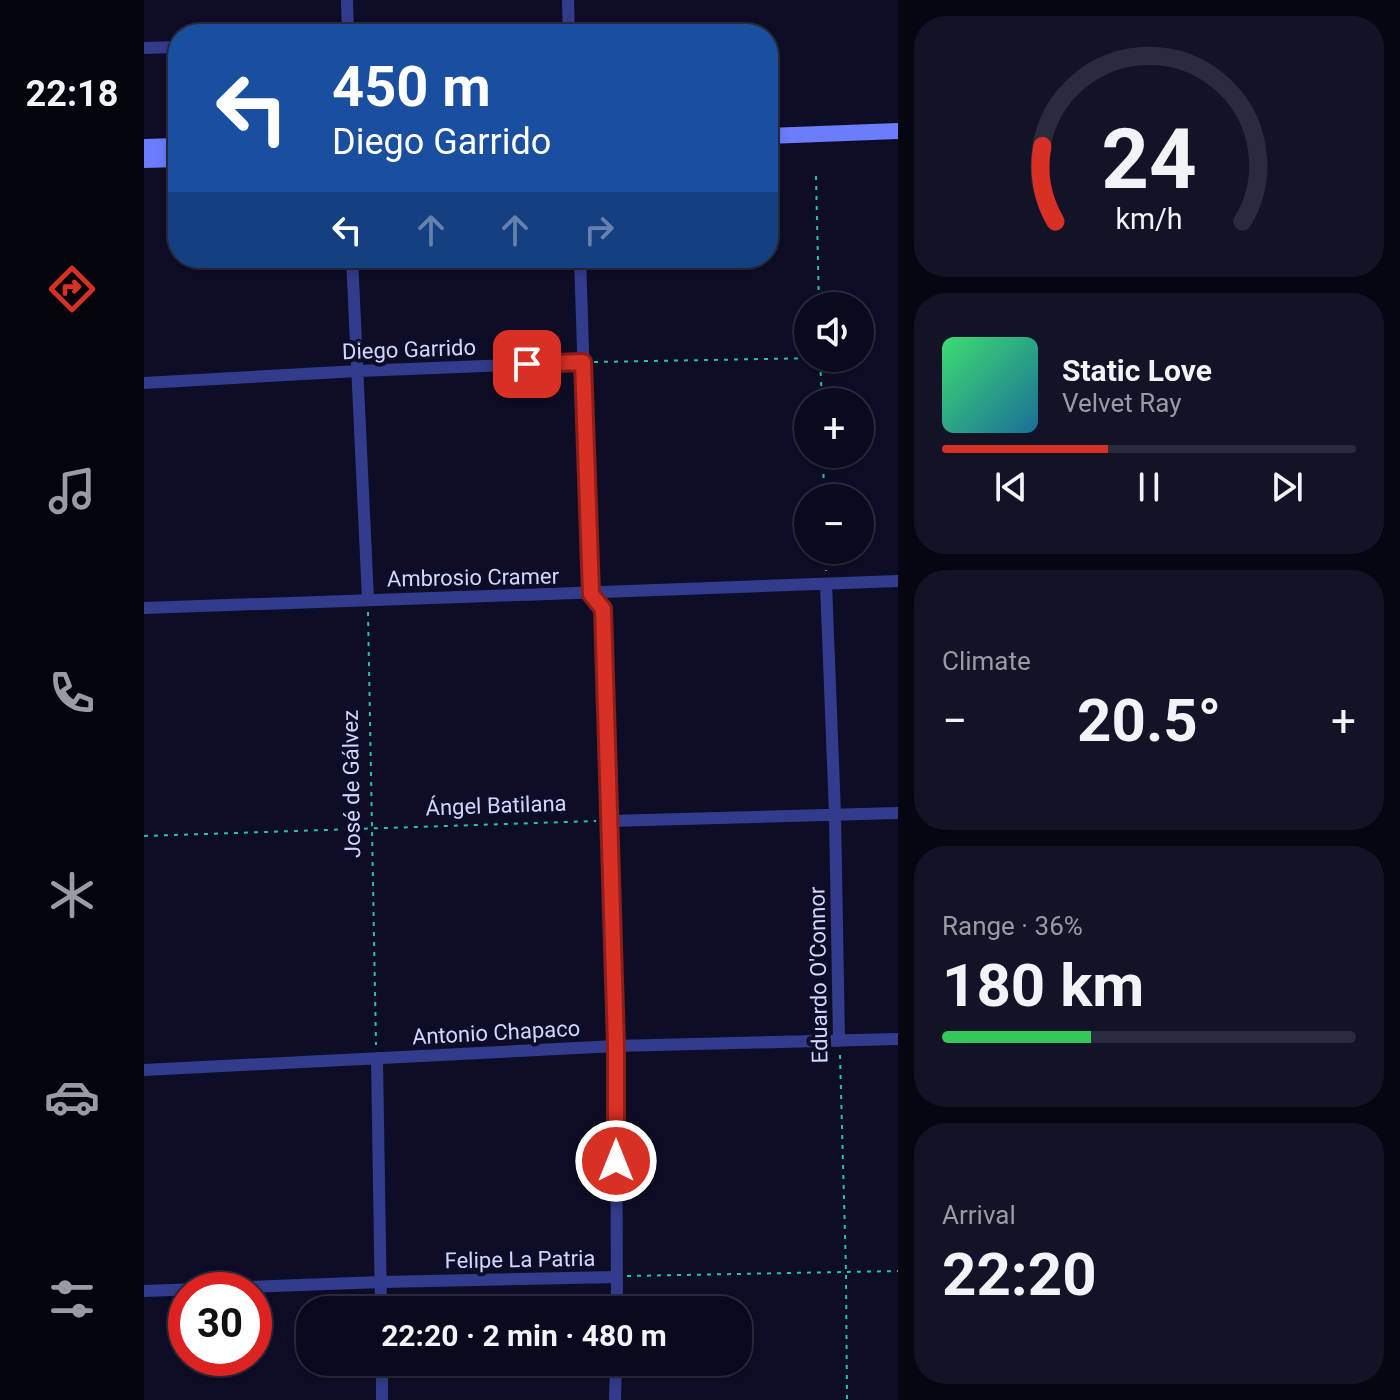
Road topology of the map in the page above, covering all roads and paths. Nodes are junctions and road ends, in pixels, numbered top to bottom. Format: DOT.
graph roads {
  1 [pos="347,0"];
  2 [pos="568,0"];
  3 [pos="348,24"];
  4 [pos="569,24"];
  5 [pos="168,47"];
  6 [pos="144,48"];
  7 [pos="898,131"];
  8 [pos="778,136"];
  9 [pos="168,146"];
  10 [pos="144,147"];
  11 [pos="168,159"];
  12 [pos="144,160"];
  13 [pos="816,176"];
  14 [pos="353,268"];
  15 [pos="580,268"];
  16 [pos="819,292"];
  17 [pos="794,358"];
  18 [pos="583,362"];
  19 [pos="358,371"];
  20 [pos="144,383"];
  21 [pos="825,564"];
  22 [pos="898,581"];
  23 [pos="826,584"];
  24 [pos="591,594"];
  25 [pos="368,599"];
  26 [pos="144,608"];
  27 [pos="898,813"];
  28 [pos="835,814"];
  29 [pos="609,821"];
  30 [pos="372,828"];
  31 [pos="144,836"];
  32 [pos="898,1039"];
  33 [pos="839,1041"];
  34 [pos="616,1046"];
  35 [pos="377,1058"];
  36 [pos="144,1070"];
  37 [pos="898,1271"];
  38 [pos="846,1272"];
  39 [pos="617,1277"];
  40 [pos="381,1282"];
  41 [pos="144,1291"];
  42 [pos="381,1296"];
  43 [pos="617,1296"];
  44 [pos="382,1376"];
  45 [pos="616,1376"];
  46 [pos="382,1400"];
  47 [pos="615,1400"];
  48 [pos="847,1400"];
  1 -- 3 [label="street"];
  2 -- 4 [label="street"];
  5 -- 6 [label="street"];
  7 -- 8 [label="main road"];
  9 -- 10 [label="main road"];
  11 -- 12 [label="main road"];
  13 -- 16 [label="path"];
  14 -- 19 [label="street"];
  15 -- 18 [label="street"];
  17 -- 18 [label="path"];
  18 -- 19 [label="street, Diego Garrido"];
  18 -- 24 [label="street"];
  19 -- 20 [label="street, Diego Garrido"];
  19 -- 25 [label="street"];
  21 -- 23 [label="path"];
  22 -- 23 [label="street, Ambrosio Cramer"];
  23 -- 24 [label="street, Ambrosio Cramer"];
  23 -- 28 [label="street, Eduardo O'Connor"];
  24 -- 25 [label="street, Ambrosio Cramer"];
  24 -- 29 [label="street"];
  25 -- 26 [label="street, Ambrosio Cramer"];
  25 -- 30 [label="path, José de Gálvez"];
  27 -- 28 [label="street"];
  28 -- 29 [label="street"];
  28 -- 33 [label="street, Eduardo O'Connor"];
  29 -- 30 [label="path, Ángel Batilana"];
  29 -- 34 [label="street"];
  30 -- 31 [label="path, Ángel Batilana"];
  30 -- 35 [label="path, José de Gálvez"];
  32 -- 33 [label="street, Antonio Chapaco"];
  33 -- 34 [label="street, Antonio Chapaco"];
  33 -- 38 [label="path, Eduardo O'Connor"];
  34 -- 35 [label="street, Antonio Chapaco"];
  34 -- 39 [label="street"];
  35 -- 36 [label="street, Antonio Chapaco"];
  35 -- 40 [label="street"];
  37 -- 38 [label="path, Felipe La Patria"];
  38 -- 39 [label="path, Felipe La Patria"];
  38 -- 48 [label="path, Eduardo O'Connor"];
  39 -- 40 [label="street, Felipe La Patria"];
  39 -- 43 [label="street"];
  40 -- 41 [label="street, Felipe La Patria"];
  40 -- 42 [label="street"];
  44 -- 46 [label="street"];
  45 -- 47 [label="street"];
}
